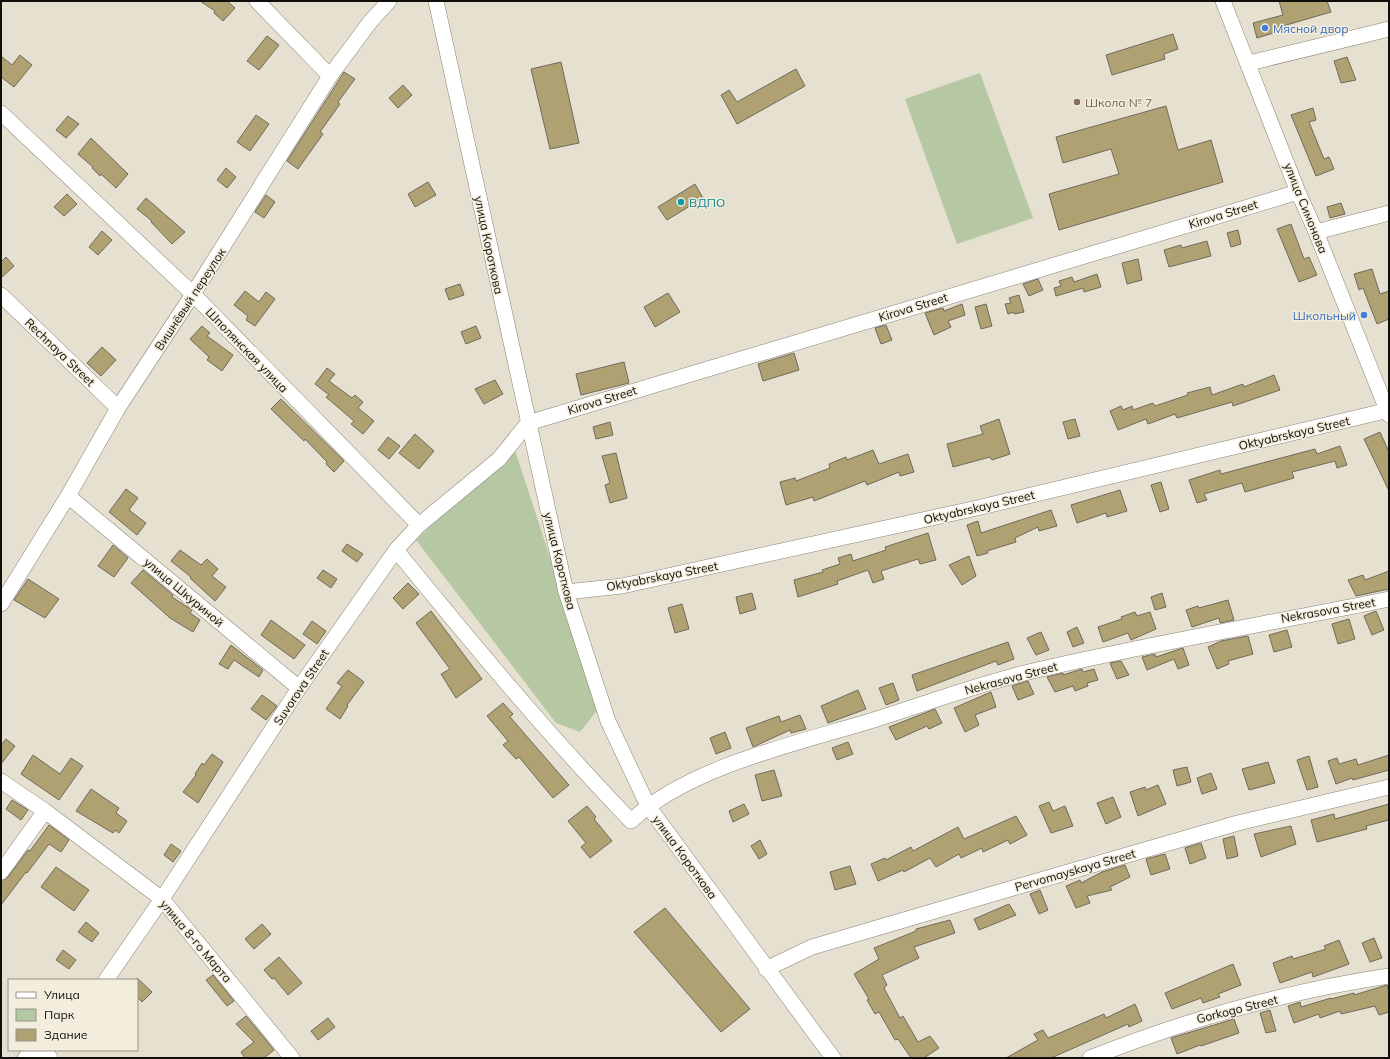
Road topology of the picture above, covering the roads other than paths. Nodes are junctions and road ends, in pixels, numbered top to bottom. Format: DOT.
graph roads {
  1 [pos="257,1"];
  2 [pos="389,1"];
  3 [pos="436,1"];
  4 [pos="1223,1"];
  5 [pos="1389,29"];
  6 [pos="1249,63"];
  7 [pos="330,76"];
  8 [pos="1,113"];
  9 [pos="1298,192"];
  10 [pos="1389,213"];
  11 [pos="1316,232"];
  12 [pos="193,294"];
  13 [pos="1,295"];
  14 [pos="118,408"];
  15 [pos="1388,412"];
  16 [pos="528,423"];
  17 [pos="68,496"];
  18 [pos="419,525"];
  19 [pos="396,550"];
  20 [pos="566,592"];
  21 [pos="1389,599"];
  22 [pos="1,604"];
  23 [pos="299,688"];
  24 [pos="1,781"];
  25 [pos="1389,787"];
  26 [pos="648,806"];
  27 [pos="45,811"];
  28 [pos="1,872"];
  29 [pos="162,899"];
  30 [pos="766,969"];
  31 [pos="1389,976"];
  32 [pos="107,979"];
  33 [pos="34,1051"];
  34 [pos="25,1058"];
  35 [pos="292,1058"];
  36 [pos="833,1058"];
  37 [pos="1090,1058"];
  1 -- 7 [label="street"];
  2 -- 7 [label="street, Вишнёвый переулок"];
  3 -- 16 [label="street, улица Короткова"];
  4 -- 6 [label="street, улица Симонова"];
  5 -- 6 [label="street"];
  6 -- 9 [label="street, улица Симонова"];
  7 -- 12 [label="street, Вишнёвый переулок"];
  8 -- 12 [label="street, Шполянская улица"];
  9 -- 11 [label="street, улица Симонова"];
  9 -- 16 [label="street, Kirova Street"];
  10 -- 11 [label="street"];
  11 -- 15 [label="street, улица Симонова"];
  12 -- 14 [label="street, Вишнёвый переулок"];
  12 -- 18 [label="street, Шполянская улица"];
  13 -- 14 [label="street, Rechnaya Street"];
  14 -- 17 [label="street, Вишнёвый переулок"];
  15 -- 20 [label="street, Oktyabrskaya Street"];
  16 -- 18 [label="street, Suvorova Street"];
  16 -- 20 [label="street, улица Короткова"];
  17 -- 22 [label="street, Вишнёвый переулок"];
  17 -- 23 [label="street, улица Шкуриной"];
  18 -- 19 [label="street, Suvorova Street"];
  19 -- 23 [label="street, Suvorova Street"];
  19 -- 26 [label="street, Nekrasova Street"];
  20 -- 26 [label="street, улица Короткова"];
  21 -- 26 [label="street, Nekrasova Street"];
  23 -- 29 [label="street, Suvorova Street"];
  24 -- 27 [label="street, улица 8-го Марта"];
  25 -- 30 [label="street, Pervomayskaya Street"];
  26 -- 30 [label="street, улица Короткова"];
  27 -- 28 [label="street"];
  27 -- 29 [label="street, улица 8-го Марта"];
  29 -- 32 [label="street, Suvorova Street"];
  29 -- 35 [label="street, улица 8-го Марта"];
  30 -- 36 [label="street, улица Короткова"];
  31 -- 37 [label="street, Gorkogo Street"];
  33 -- 34 [label="street"];
}
